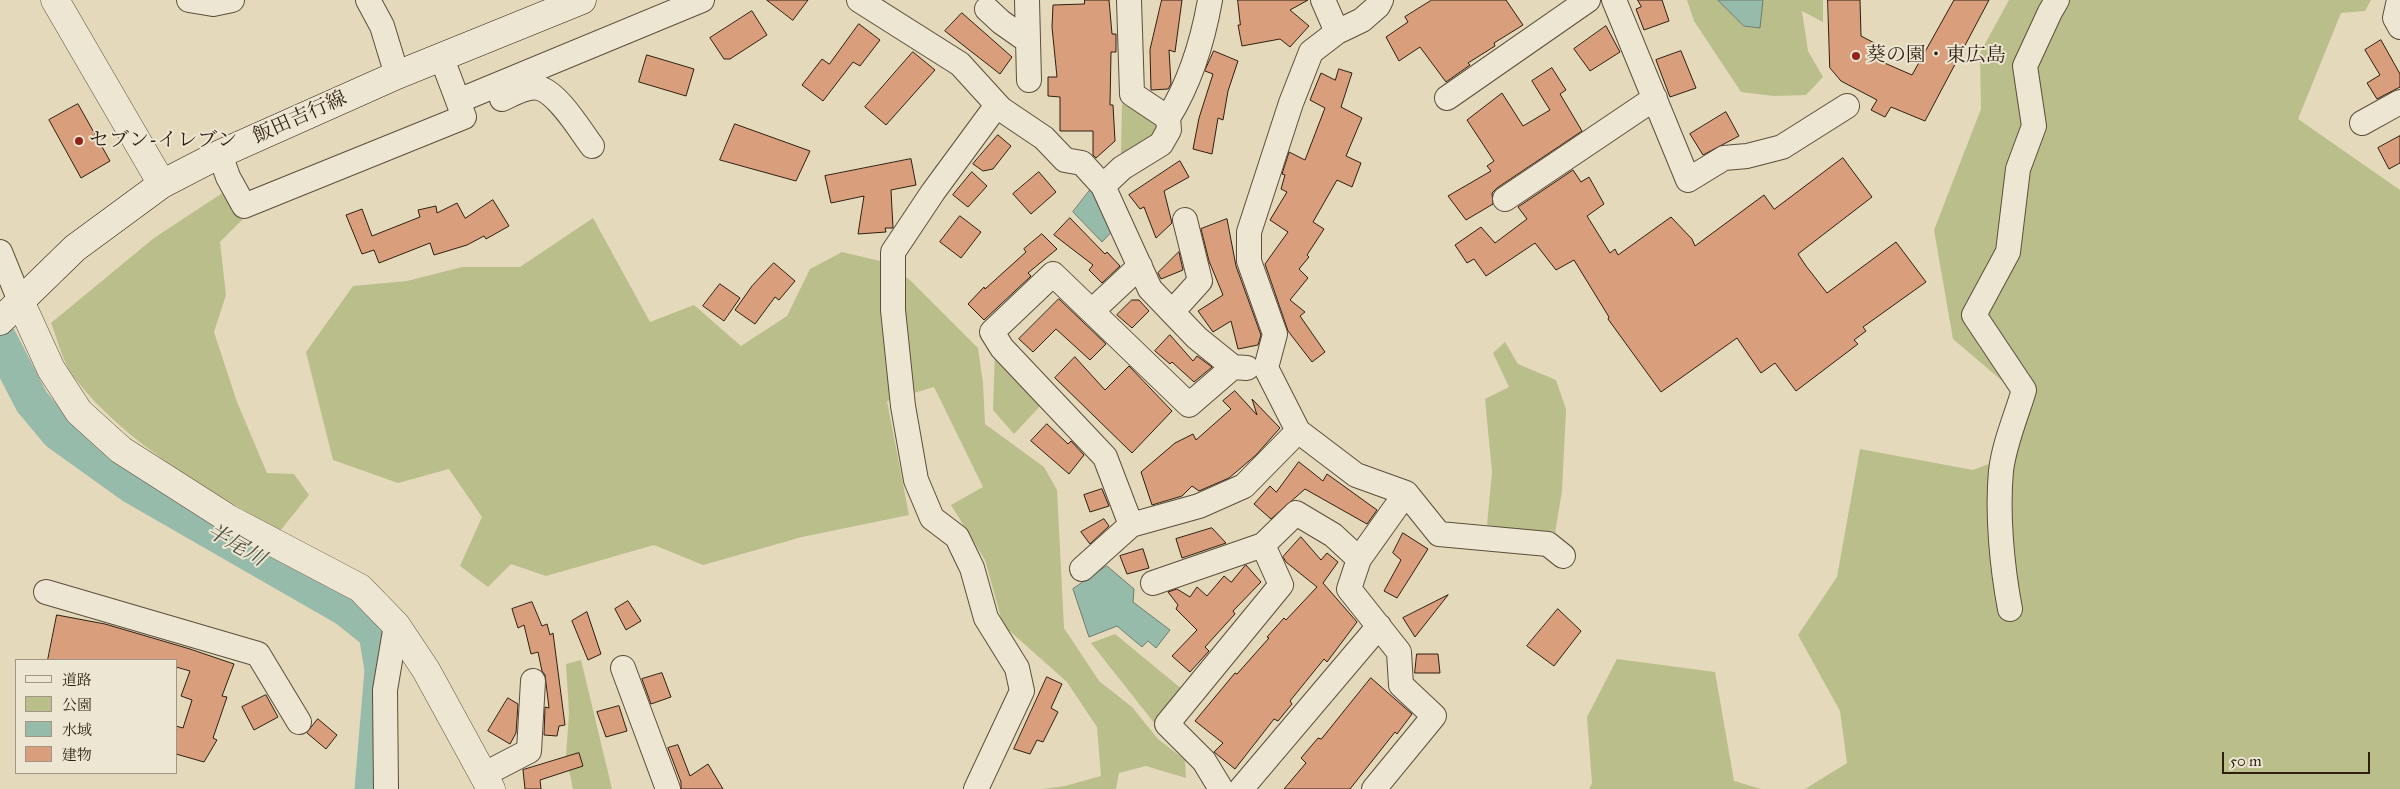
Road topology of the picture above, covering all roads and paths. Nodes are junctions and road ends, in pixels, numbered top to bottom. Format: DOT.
graph roads {
  1 [pos="55,0"];
  2 [pos="189,0"];
  3 [pos="232,0"];
  4 [pos="368,0"];
  5 [pos="582,0"];
  6 [pos="702,0"];
  7 [pos="859,0"];
  8 [pos="1027,0"];
  9 [pos="1129,0"];
  10 [pos="1210,0"];
  11 [pos="1323,0"];
  12 [pos="1380,0"];
  13 [pos="1588,0"];
  14 [pos="1614,0"];
  15 [pos="2058,0"];
  16 [pos="2399,0"];
  17 [pos="987,9"];
  18 [pos="2400,27"];
  19 [pos="1338,32"];
  20 [pos="1028,40"];
  21 [pos="441,56"];
  22 [pos="397,75"];
  23 [pos="1029,80"];
  24 [pos="1447,98"];
  25 [pos="1654,98"];
  26 [pos="2400,102"];
  27 [pos="997,105"];
  28 [pos="1847,106"];
  29 [pos="461,109"];
  30 [pos="1168,118"];
  31 [pos="2362,123"];
  32 [pos="592,146"];
  33 [pos="220,154"];
  34 [pos="162,184"];
  35 [pos="1103,186"];
  36 [pos="1505,199"];
  37 [pos="1185,220"];
  38 [pos="0,252"];
  39 [pos="1140,266"];
  40 [pos="10,311"];
  41 [pos="1092,311"];
  42 [pos="1172,312"];
  43 [pos="1233,368"];
  44 [pos="1266,368"];
  45 [pos="1298,431"];
  46 [pos="1406,493"];
  47 [pos="1131,525"];
  48 [pos="1263,545"];
  49 [pos="1563,556"];
  50 [pos="1359,559"];
  51 [pos="1082,569"];
  52 [pos="1153,583"];
  53 [pos="46,592"];
  54 [pos="2010,609"];
  55 [pos="396,625"];
  56 [pos="1379,626"];
  57 [pos="623,668"];
  58 [pos="533,680"];
  59 [pos="299,722"];
  60 [pos="487,782"];
  61 [pos="386,789"];
  62 [pos="668,789"];
  63 [pos="976,789"];
  64 [pos="1221,789"];
  65 [pos="1241,789"];
  66 [pos="1374,789"];
  1 -- 34 [label="street"];
  2 -- 3 [label="street"];
  4 -- 22 [label="street"];
  5 -- 21 [label="street, 飯田吉行線"];
  6 -- 29 [label="street"];
  7 -- 27 [label="street"];
  8 -- 20 [label="street"];
  9 -- 30 [label="street"];
  10 -- 30 [label="street"];
  11 -- 19 [label="street"];
  12 -- 19 [label="street"];
  13 -- 24 [label="street"];
  14 -- 25 [label="street"];
  15 -- 54 [label="street"];
  16 -- 18 [label="street"];
  17 -- 20 [label="street"];
  19 -- 44 [label="street"];
  20 -- 23 [label="street"];
  21 -- 22 [label="street, 飯田吉行線"];
  21 -- 29 [label="street"];
  22 -- 33 [label="street, 飯田吉行線"];
  25 -- 28 [label="street"];
  25 -- 36 [label="street"];
  26 -- 31 [label="street"];
  27 -- 35 [label="street"];
  27 -- 63 [label="street"];
  29 -- 32 [label="street"];
  29 -- 33 [label="street"];
  30 -- 35 [label="street"];
  33 -- 34 [label="street, 飯田吉行線"];
  34 -- 40 [label="street, 飯田吉行線"];
  35 -- 39 [label="street"];
  37 -- 42 [label="street"];
  38 -- 40 [label="street"];
  39 -- 41 [label="street"];
  39 -- 42 [label="street"];
  40 -- 55 [label="street"];
  41 -- 43 [label="street"];
  41 -- 47 [label="street"];
  42 -- 43 [label="street"];
  43 -- 44 [label="street"];
  44 -- 45 [label="street"];
  45 -- 46 [label="street"];
  45 -- 47 [label="street"];
  46 -- 49 [label="street"];
  46 -- 50 [label="street"];
  47 -- 51 [label="street"];
  48 -- 50 [label="street"];
  48 -- 52 [label="street"];
  48 -- 64 [label="street"];
  50 -- 56 [label="street"];
  53 -- 59 [label="street"];
  55 -- 60 [label="street"];
  55 -- 61 [label="street"];
  56 -- 65 [label="street"];
  56 -- 66 [label="street"];
  57 -- 62 [label="street"];
  58 -- 60 [label="street"];
}
